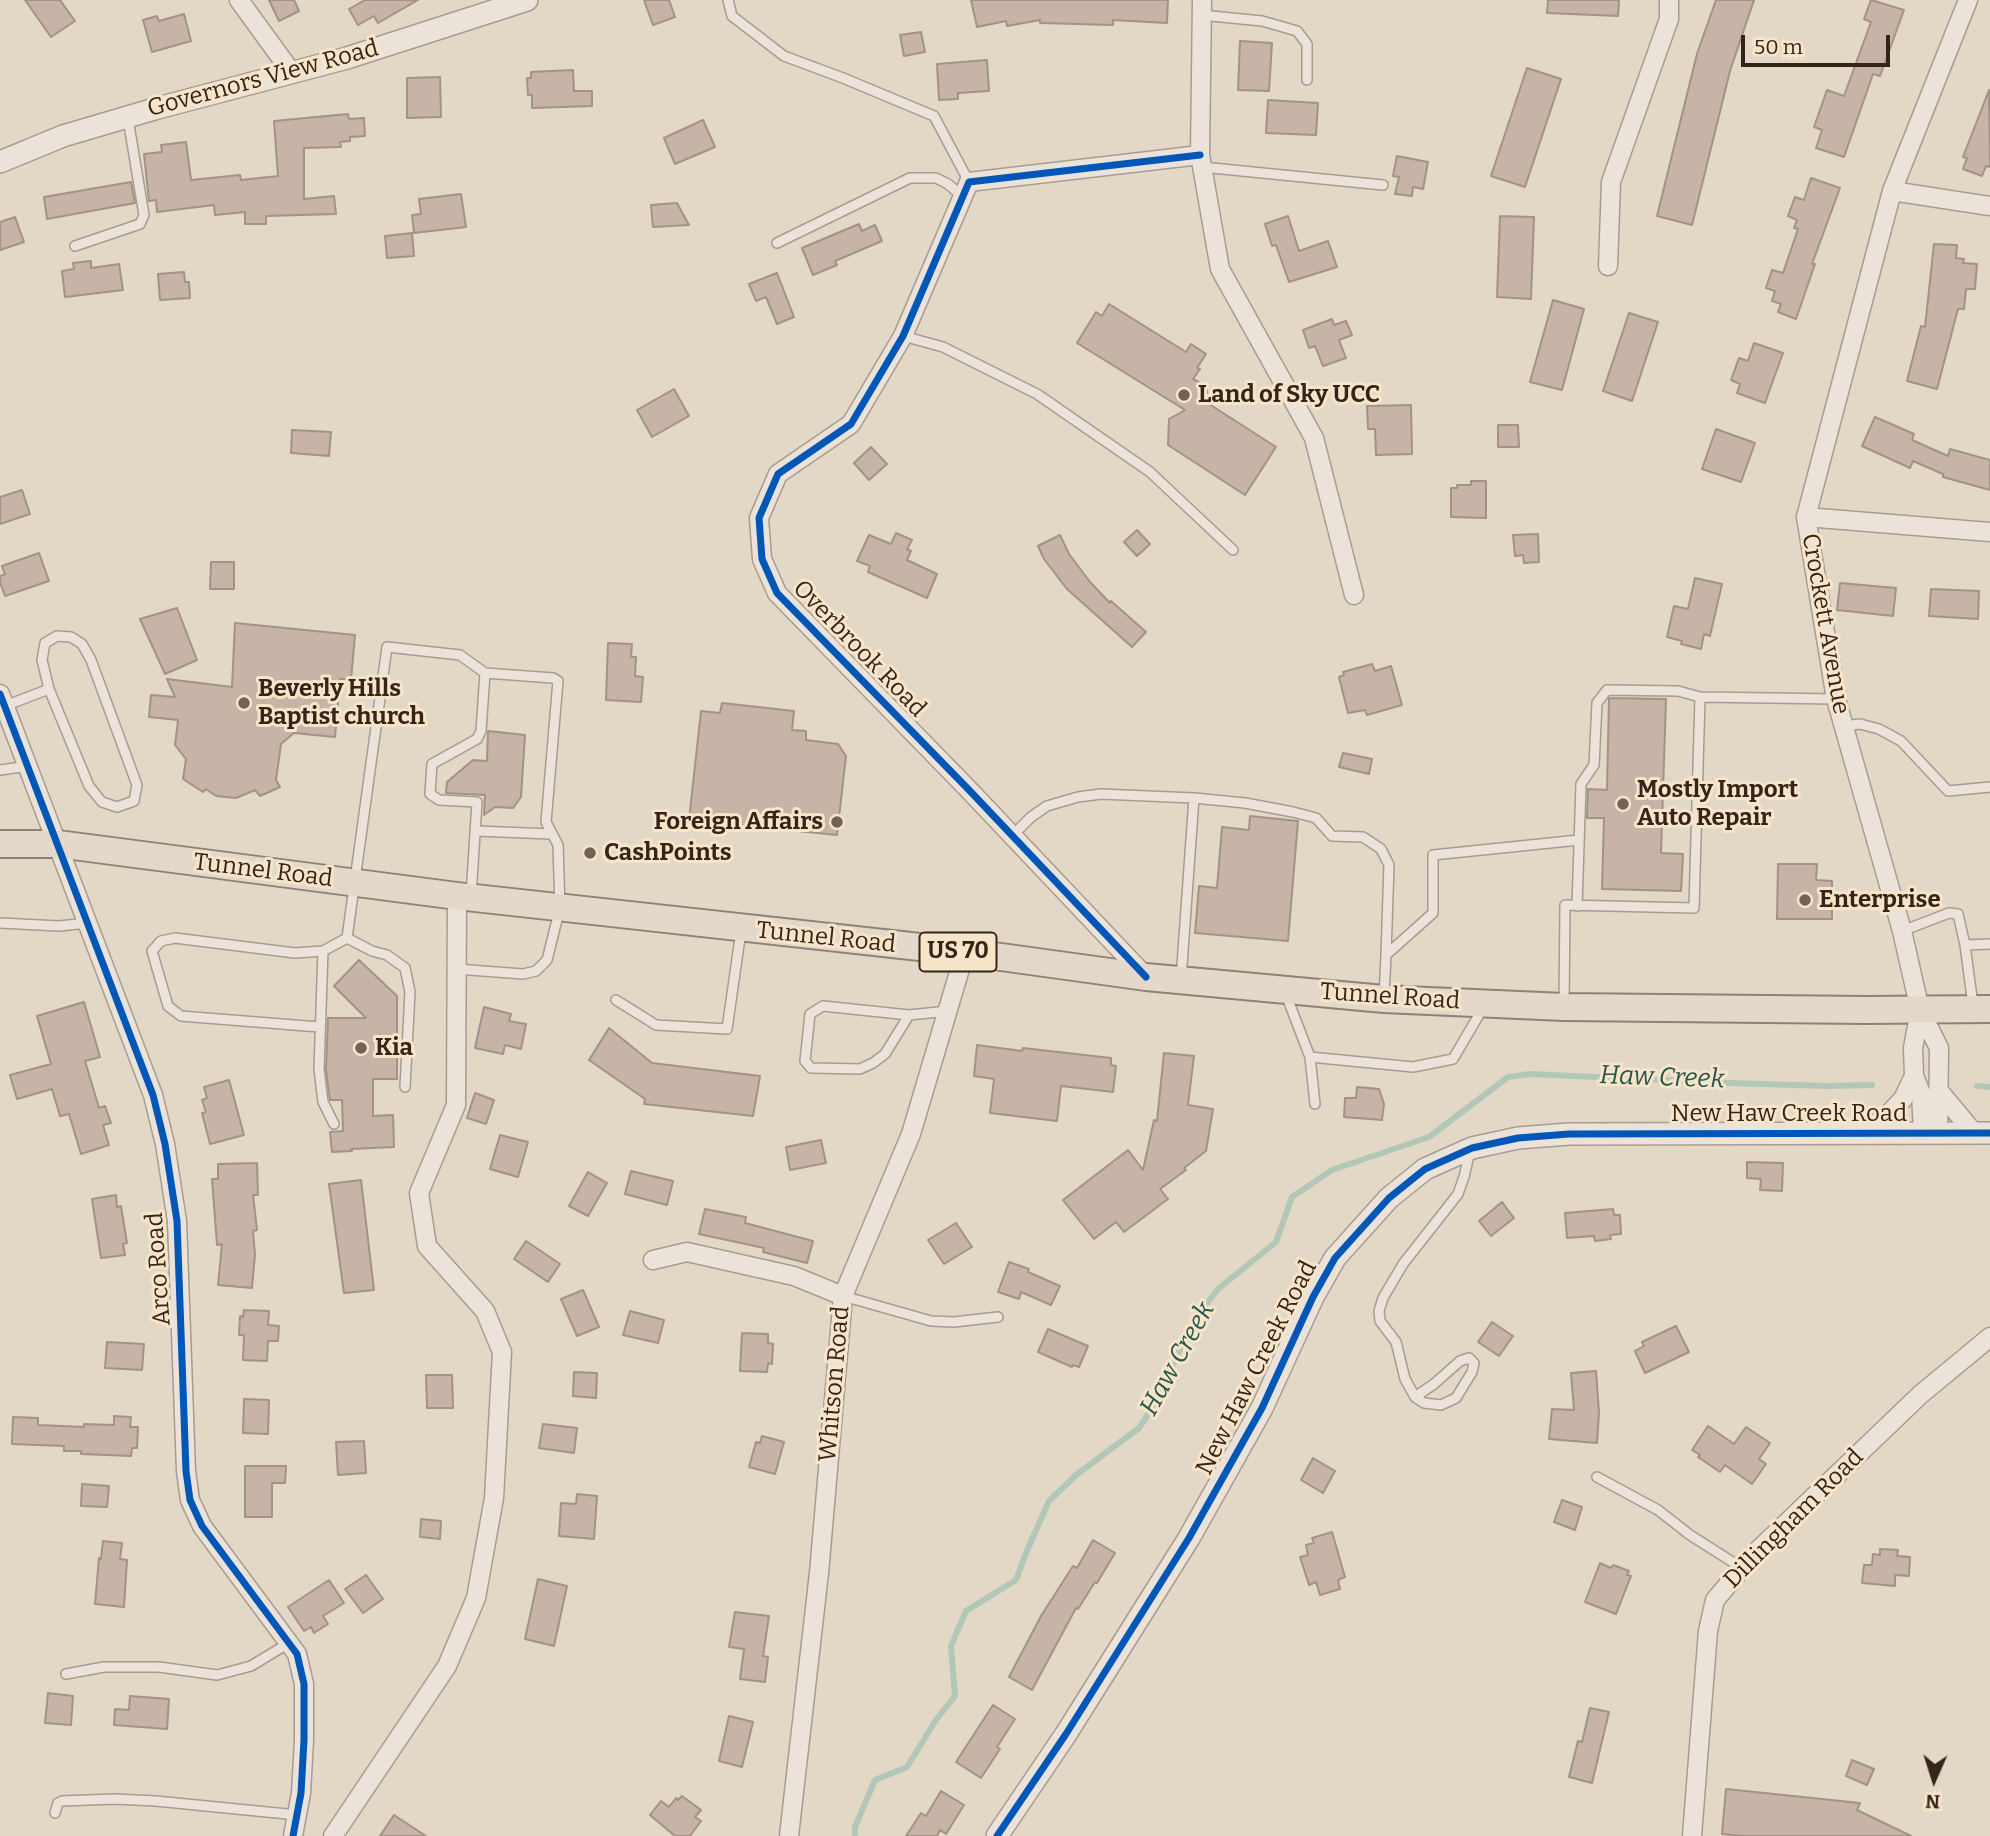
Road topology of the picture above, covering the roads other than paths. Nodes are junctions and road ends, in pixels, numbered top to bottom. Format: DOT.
graph roads {
  1 [pos="239,0"];
  2 [pos="527,0"];
  3 [pos="727,0"];
  4 [pos="1669,0"];
  5 [pos="1968,0"];
  6 [pos="1202,7"];
  7 [pos="292,73"];
  8 [pos="1307,80"];
  9 [pos="128,117"];
  10 [pos="1201,161"];
  11 [pos="0,162"];
  12 [pos="1383,185"];
  13 [pos="966,190"];
  14 [pos="1892,191"];
  15 [pos="1990,206"];
  16 [pos="776,243"];
  17 [pos="75,246"];
  18 [pos="1608,265"];
  19 [pos="903,336"];
  20 [pos="1806,517"];
  21 [pos="1990,532"];
  22 [pos="1233,550"];
  23 [pos="1354,595"];
  24 [pos="485,673"];
  25 [pos="49,689"];
  26 [pos="1700,697"];
  27 [pos="1836,699"];
  28 [pos="2,700"];
  29 [pos="1843,726"];
  30 [pos="28,766"];
  31 [pos="0,769"];
  32 [pos="1990,787"];
  33 [pos="1194,798"];
  34 [pos="477,831"];
  35 [pos="551,834"];
  36 [pos="1012,836"];
  37 [pos="1579,840"];
  38 [pos="0,844"];
  39 [pos="58,844"];
  40 [pos="356,883"];
  41 [pos="464,897"];
  42 [pos="1577,906"];
  43 [pos="560,908"];
  44 [pos="0,923"];
  45 [pos="88,923"];
  46 [pos="742,929"];
  47 [pos="1902,931"];
  48 [pos="347,937"];
  49 [pos="1990,944"];
  50 [pos="1965,945"];
  51 [pos="323,951"];
  52 [pos="965,952"];
  53 [pos="1386,955"];
  54 [pos="457,969"];
  55 [pos="1146,977"];
  56 [pos="1181,981"];
  57 [pos="1285,990"];
  58 [pos="616,999"];
  59 [pos="1384,999"];
  60 [pos="1485,1003"];
  61 [pos="1563,1007"];
  62 [pos="1982,1009"];
  63 [pos="1920,1010"];
  64 [pos="948,1011"];
  65 [pos="909,1015"];
  66 [pos="319,1027"];
  67 [pos="1310,1057"];
  68 [pos="1914,1076"];
  69 [pos="405,1087"];
  70 [pos="1939,1091"];
  71 [pos="1315,1104"];
  72 [pos="334,1124"];
  73 [pos="1861,1133"];
  74 [pos="1930,1133"];
  75 [pos="1982,1133"];
  76 [pos="1470,1149"];
  77 [pos="653,1260"];
  78 [pos="843,1296"];
  79 [pos="998,1317"];
  80 [pos="1990,1337"];
  81 [pos="1415,1397"];
  82 [pos="1597,1476"];
  83 [pos="1742,1568"];
  84 [pos="289,1643"];
  85 [pos="66,1674"];
  86 [pos="55,1813"];
  87 [pos="297,1815"];
  88 [pos="293,1836"];
  89 [pos="333,1836"];
  90 [pos="789,1836"];
  91 [pos="998,1836"];
  92 [pos="1692,1836"];
  1 -- 7 [label="street"];
  2 -- 7 [label="street, Governors View Road"];
  3 -- 13 [label="lane"];
  4 -- 18 [label="street"];
  5 -- 14 [label="street, Crockett Avenue"];
  6 -- 8 [label="lane"];
  6 -- 10 [label="street"];
  7 -- 9 [label="street, Governors View Road"];
  9 -- 11 [label="street, Governors View Road"];
  9 -- 17 [label="lane"];
  10 -- 12 [label="lane"];
  10 -- 13 [label="street"];
  10 -- 23 [label="street"];
  13 -- 16 [label="lane"];
  13 -- 19 [label="street, Overbrook Road"];
  14 -- 15 [label="street"];
  14 -- 20 [label="street, Crockett Avenue"];
  19 -- 22 [label="lane"];
  19 -- 36 [label="street, Overbrook Road"];
  20 -- 21 [label="street"];
  20 -- 27 [label="street, Crockett Avenue"];
  24 -- 34 [label="lane"];
  24 -- 35 [label="lane"];
  24 -- 40 [label="lane"];
  25 -- 25 [label="lane"];
  25 -- 28 [label="lane"];
  26 -- 27 [label="lane"];
  26 -- 37 [label="lane"];
  26 -- 42 [label="lane"];
  27 -- 29 [label="street, Crockett Avenue"];
  28 -- 30 [label="street, Arco Road"];
  29 -- 32 [label="lane"];
  29 -- 47 [label="street, Crockett Avenue"];
  30 -- 31 [label="lane"];
  30 -- 39 [label="street, Arco Road"];
  33 -- 36 [label="lane"];
  33 -- 53 [label="lane"];
  33 -- 56 [label="lane"];
  34 -- 35 [label="lane"];
  34 -- 41 [label="lane"];
  35 -- 43 [label="lane"];
  36 -- 55 [label="street, Overbrook Road"];
  37 -- 42 [label="lane"];
  37 -- 53 [label="lane"];
  38 -- 39 [label="main road, Tunnel Road / US 70"];
  39 -- 40 [label="main road, Tunnel Road / US 70"];
  39 -- 45 [label="street, Arco Road"];
  40 -- 41 [label="main road, Tunnel Road / US 70"];
  40 -- 48 [label="lane"];
  41 -- 43 [label="main road, Tunnel Road / US 70"];
  41 -- 54 [label="street"];
  42 -- 61 [label="lane"];
  43 -- 46 [label="main road, Tunnel Road / US 70"];
  43 -- 54 [label="lane"];
  44 -- 45 [label="lane"];
  45 -- 84 [label="street, Arco Road"];
  46 -- 52 [label="main road, Tunnel Road / US 70"];
  46 -- 58 [label="lane"];
  47 -- 50 [label="lane"];
  47 -- 63 [label="street, Crockett Avenue"];
  48 -- 51 [label="lane"];
  48 -- 69 [label="lane"];
  49 -- 50 [label="lane"];
  50 -- 62 [label="lane"];
  51 -- 66 [label="lane"];
  51 -- 66 [label="lane"];
  52 -- 55 [label="main road, Tunnel Road / US 70"];
  52 -- 64 [label="street, Whitson Road"];
  53 -- 59 [label="lane"];
  54 -- 89 [label="street"];
  55 -- 56 [label="main road, Tunnel Road / US 70"];
  56 -- 57 [label="main road, Tunnel Road / US 70"];
  57 -- 59 [label="main road, Tunnel Road / US 70"];
  57 -- 67 [label="lane"];
  59 -- 60 [label="main road, Tunnel Road / US 70"];
  60 -- 61 [label="main road, Tunnel Road / US 70"];
  60 -- 67 [label="lane"];
  61 -- 63 [label="main road, Tunnel Road / US 70"];
  62 -- 63 [label="main road, Tunnel Road / US 70"];
  63 -- 68 [label="street, New Haw Creek Road"];
  63 -- 70 [label="street, Crockett Avenue"];
  64 -- 65 [label="lane"];
  64 -- 78 [label="street, Whitson Road"];
  65 -- 65 [label="lane"];
  66 -- 72 [label="lane"];
  67 -- 71 [label="lane"];
  68 -- 73 [label="street, New Haw Creek Road"];
  68 -- 74 [label="street, New Haw Creek Road"];
  70 -- 74 [label="street, Crockett Avenue"];
  70 -- 75 [label="street"];
  73 -- 74 [label="street, New Haw Creek Road"];
  73 -- 76 [label="street, New Haw Creek Road"];
  74 -- 75 [label="street, New Haw Creek Road"];
  76 -- 81 [label="lane"];
  76 -- 91 [label="street, New Haw Creek Road"];
  77 -- 78 [label="street"];
  78 -- 79 [label="lane"];
  78 -- 90 [label="street, Whitson Road"];
  80 -- 83 [label="street, Dillingham Road"];
  81 -- 81 [label="lane"];
  82 -- 83 [label="lane"];
  83 -- 92 [label="street, Dillingham Road"];
  84 -- 85 [label="lane"];
  84 -- 87 [label="street, Arco Road"];
  86 -- 87 [label="lane"];
  87 -- 88 [label="street, Arco Road"];
}
